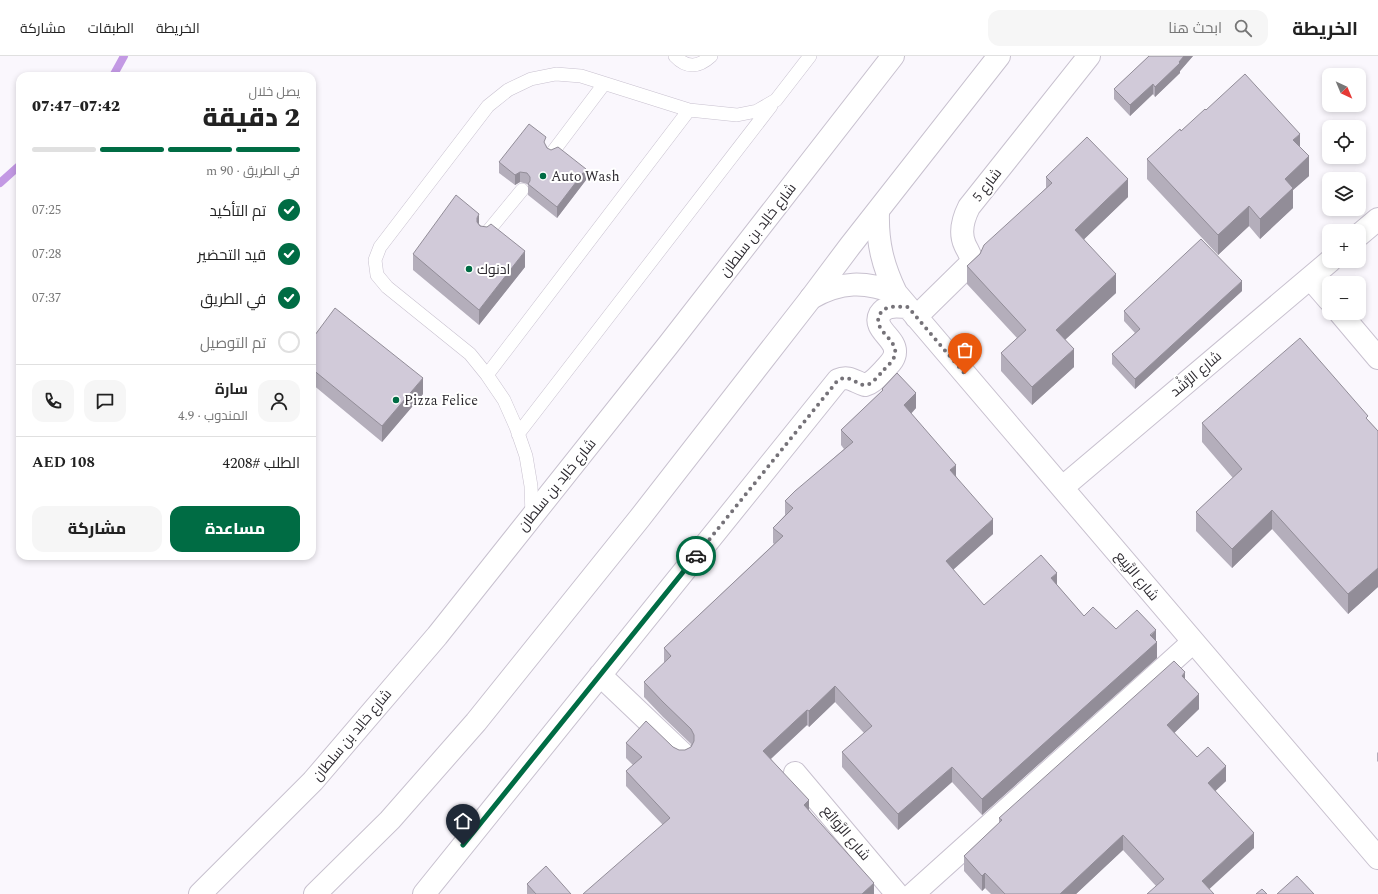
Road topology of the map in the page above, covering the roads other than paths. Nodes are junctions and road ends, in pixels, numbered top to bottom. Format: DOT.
graph roads {
  1 [pos="675,56"];
  2 [pos="711,56"];
  3 [pos="810,56"];
  4 [pos="893,56"];
  5 [pos="999,56"];
  6 [pos="1089,56"];
  7 [pos="604,84"];
  8 [pos="776,100"];
  9 [pos="689,110"];
  10 [pos="552,153"];
  11 [pos="522,190"];
  12 [pos="878,212"];
  13 [pos="1378,219"];
  14 [pos="1366,229"];
  15 [pos="485,235"];
  16 [pos="1322,268"];
  17 [pos="1310,278"];
  18 [pos="1322,292"];
  19 [pos="811,298"];
  20 [pos="907,306"];
  21 [pos="1346,320"];
  22 [pos="1378,358"];
  23 [pos="487,374"];
  24 [pos="518,434"];
  25 [pos="1063,487"];
  26 [pos="532,516"];
  27 [pos="1193,642"];
  28 [pos="600,675"];
  29 [pos="682,753"];
  30 [pos="795,773"];
  31 [pos="1378,858"];
  32 [pos="200,894"];
  33 [pos="315,894"];
  34 [pos="424,894"];
  35 [pos="897,894"];
  36 [pos="913,894"];
  1 -- 2 [label="lane"];
  3 -- 8 [label="lane"];
  4 -- 26 [label="street, شارع خالِد بن سلطان"];
  5 -- 12 [label="street"];
  6 -- 20 [label="street, شارع 5"];
  7 -- 9 [label="lane"];
  7 -- 10 [label="lane"];
  7 -- 23 [label="lane"];
  8 -- 9 [label="lane"];
  8 -- 24 [label="lane"];
  9 -- 23 [label="lane"];
  11 -- 15 [label="lane"];
  12 -- 19 [label="street"];
  12 -- 20 [label="street, شارع الرَّبِيع"];
  13 -- 14 [label="street"];
  16 -- 17 [label="street, شارع الرُّشْد"];
  17 -- 18 [label="street"];
  17 -- 25 [label="street, شارع الرُّشْد"];
  19 -- 20 [label="street, شارع الرَّبِيع"];
  19 -- 33 [label="street"];
  20 -- 25 [label="street, شارع الرَّبِيع"];
  20 -- 28 [label="street"];
  21 -- 22 [label="street"];
  23 -- 24 [label="lane"];
  24 -- 26 [label="lane"];
  25 -- 27 [label="street, شارع الرَّبِيع"];
  26 -- 32 [label="street, شارع خالِد بن سلطان"];
  27 -- 31 [label="street, شارع الرَّبِيع"];
  27 -- 36 [label="street"];
  28 -- 29 [label="street"];
  28 -- 34 [label="street"];
  30 -- 35 [label="street, شارع الرَّوَائِع"];
}
